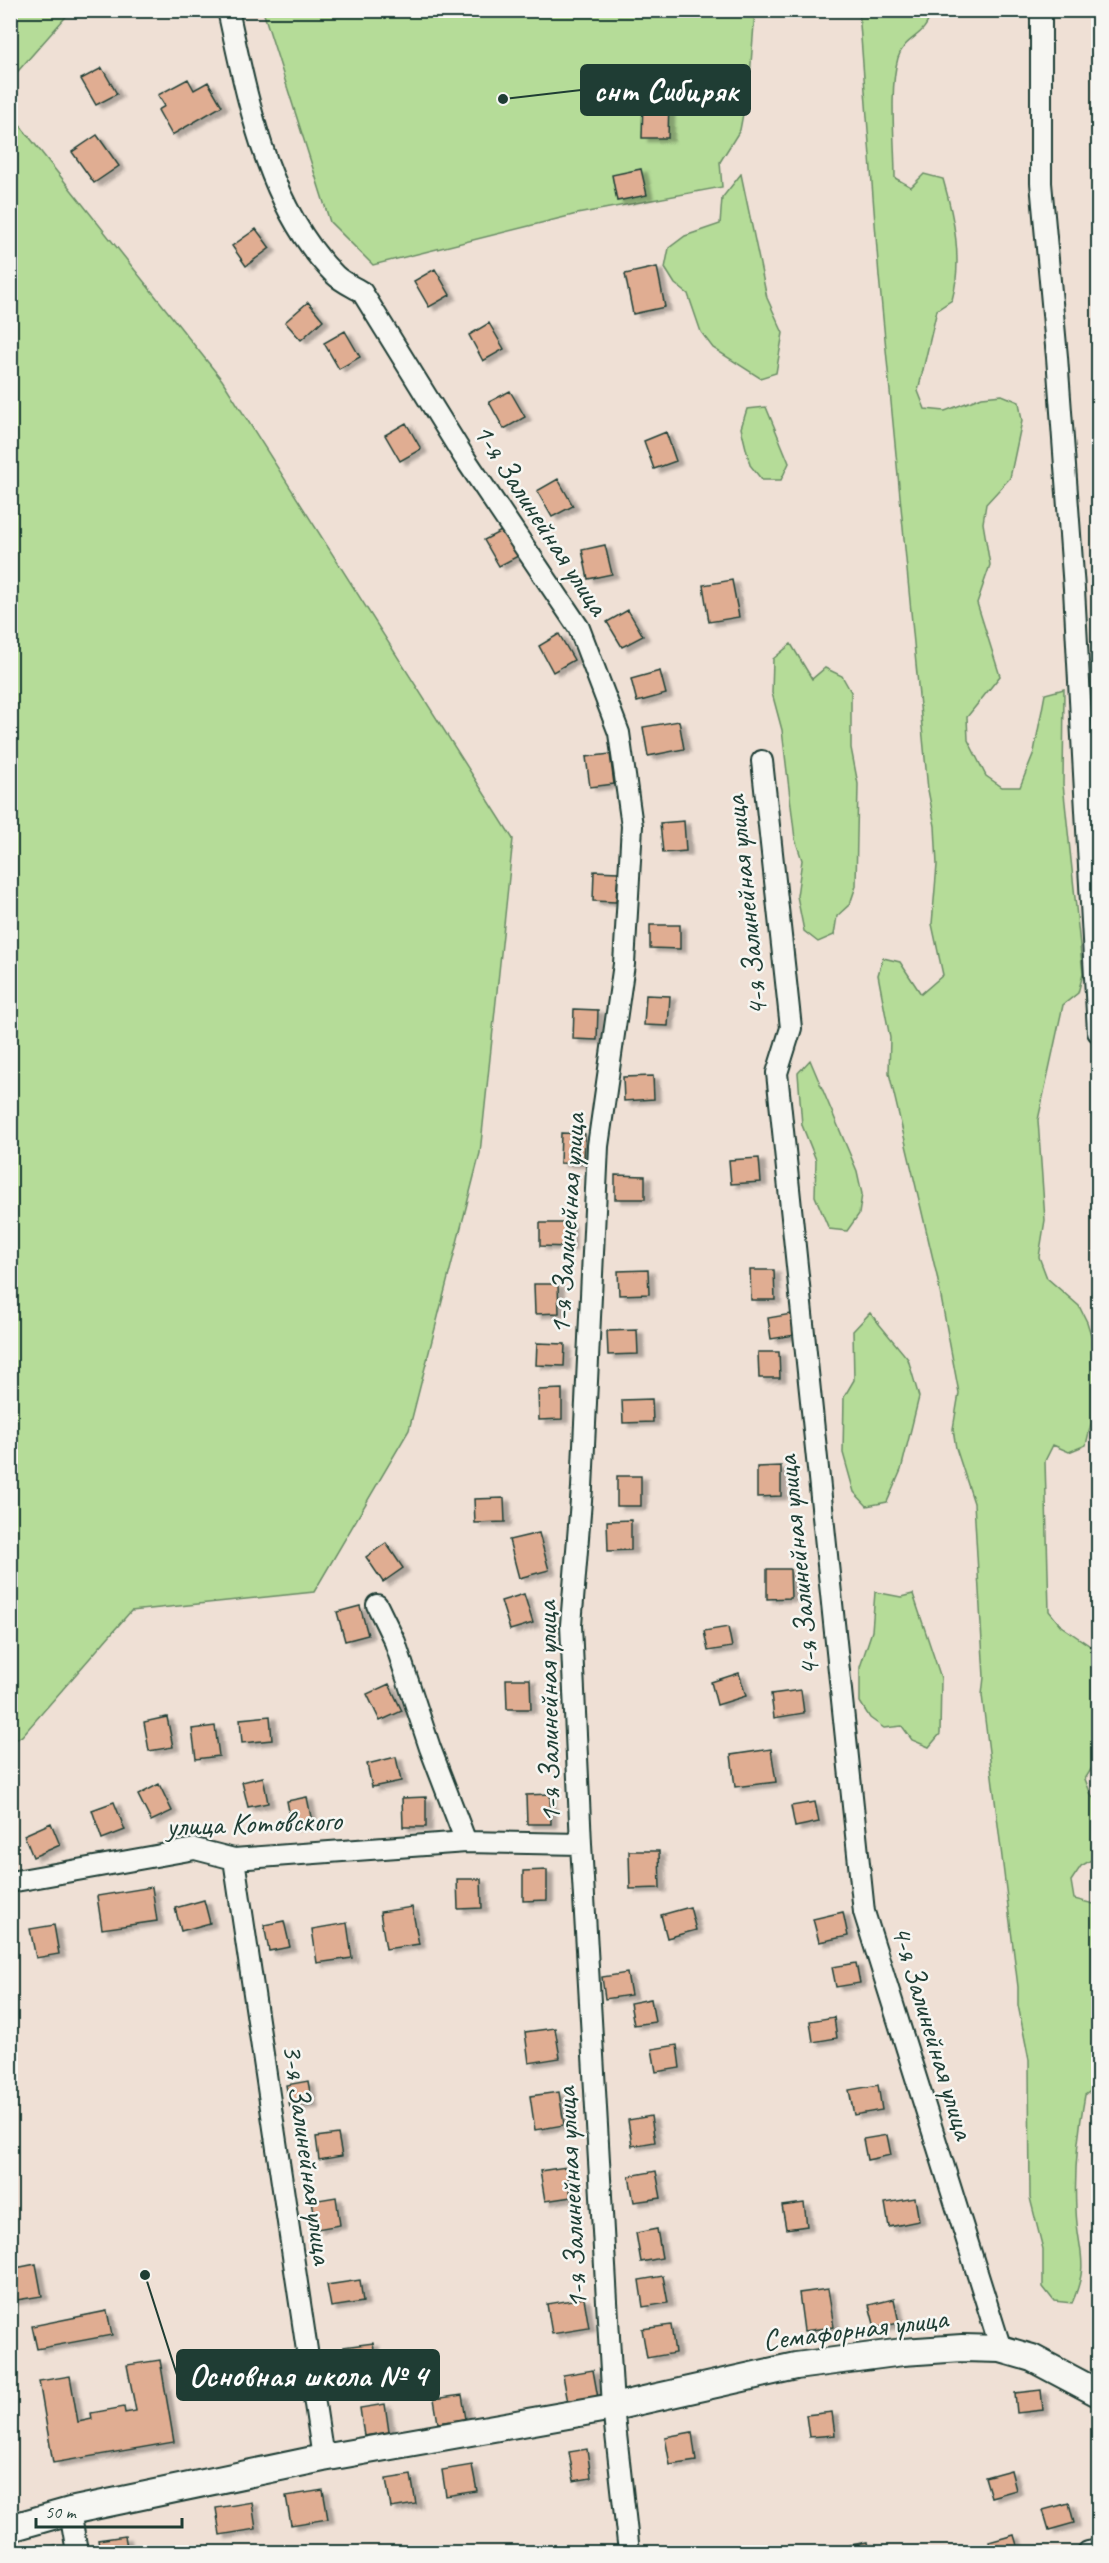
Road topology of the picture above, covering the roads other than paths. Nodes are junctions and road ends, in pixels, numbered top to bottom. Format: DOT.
graph roads {
  1 [pos="228,10"];
  2 [pos="1041,10"];
  3 [pos="762,761"];
  4 [pos="1098,1032"];
  5 [pos="377,1605"];
  6 [pos="466,1842"];
  7 [pos="581,1844"];
  8 [pos="234,1859"];
  9 [pos="10,1882"];
  10 [pos="1001,2349"];
  11 [pos="1098,2393"];
  12 [pos="613,2407"];
  13 [pos="323,2458"];
  14 [pos="70,2511"];
  15 [pos="10,2528"];
  16 [pos="1098,2550"];
  17 [pos="77,2553"];
  18 [pos="629,2553"];
  19 [pos="1088,2553"];
  1 -- 7 [label="street, 1-я Залинейная улица"];
  2 -- 4 [label="street"];
  3 -- 10 [label="street, 4-я Залинейная улица"];
  5 -- 6 [label="street"];
  6 -- 7 [label="street, улица Котовского"];
  6 -- 8 [label="street, улица Котовского"];
  7 -- 12 [label="street, 1-я Залинейная улица"];
  8 -- 9 [label="street, улица Котовского"];
  8 -- 13 [label="street, 3-я Залинейная улица"];
  10 -- 11 [label="street, Семафорная улица"];
  10 -- 12 [label="street, Семафорная улица"];
  12 -- 13 [label="street, Семафорная улица"];
  12 -- 18 [label="street, 1-я Залинейная улица"];
  13 -- 14 [label="street, Семафорная улица"];
  14 -- 15 [label="street, Семафорная улица"];
  14 -- 17 [label="street"];
  16 -- 19 [label="street"];
}
